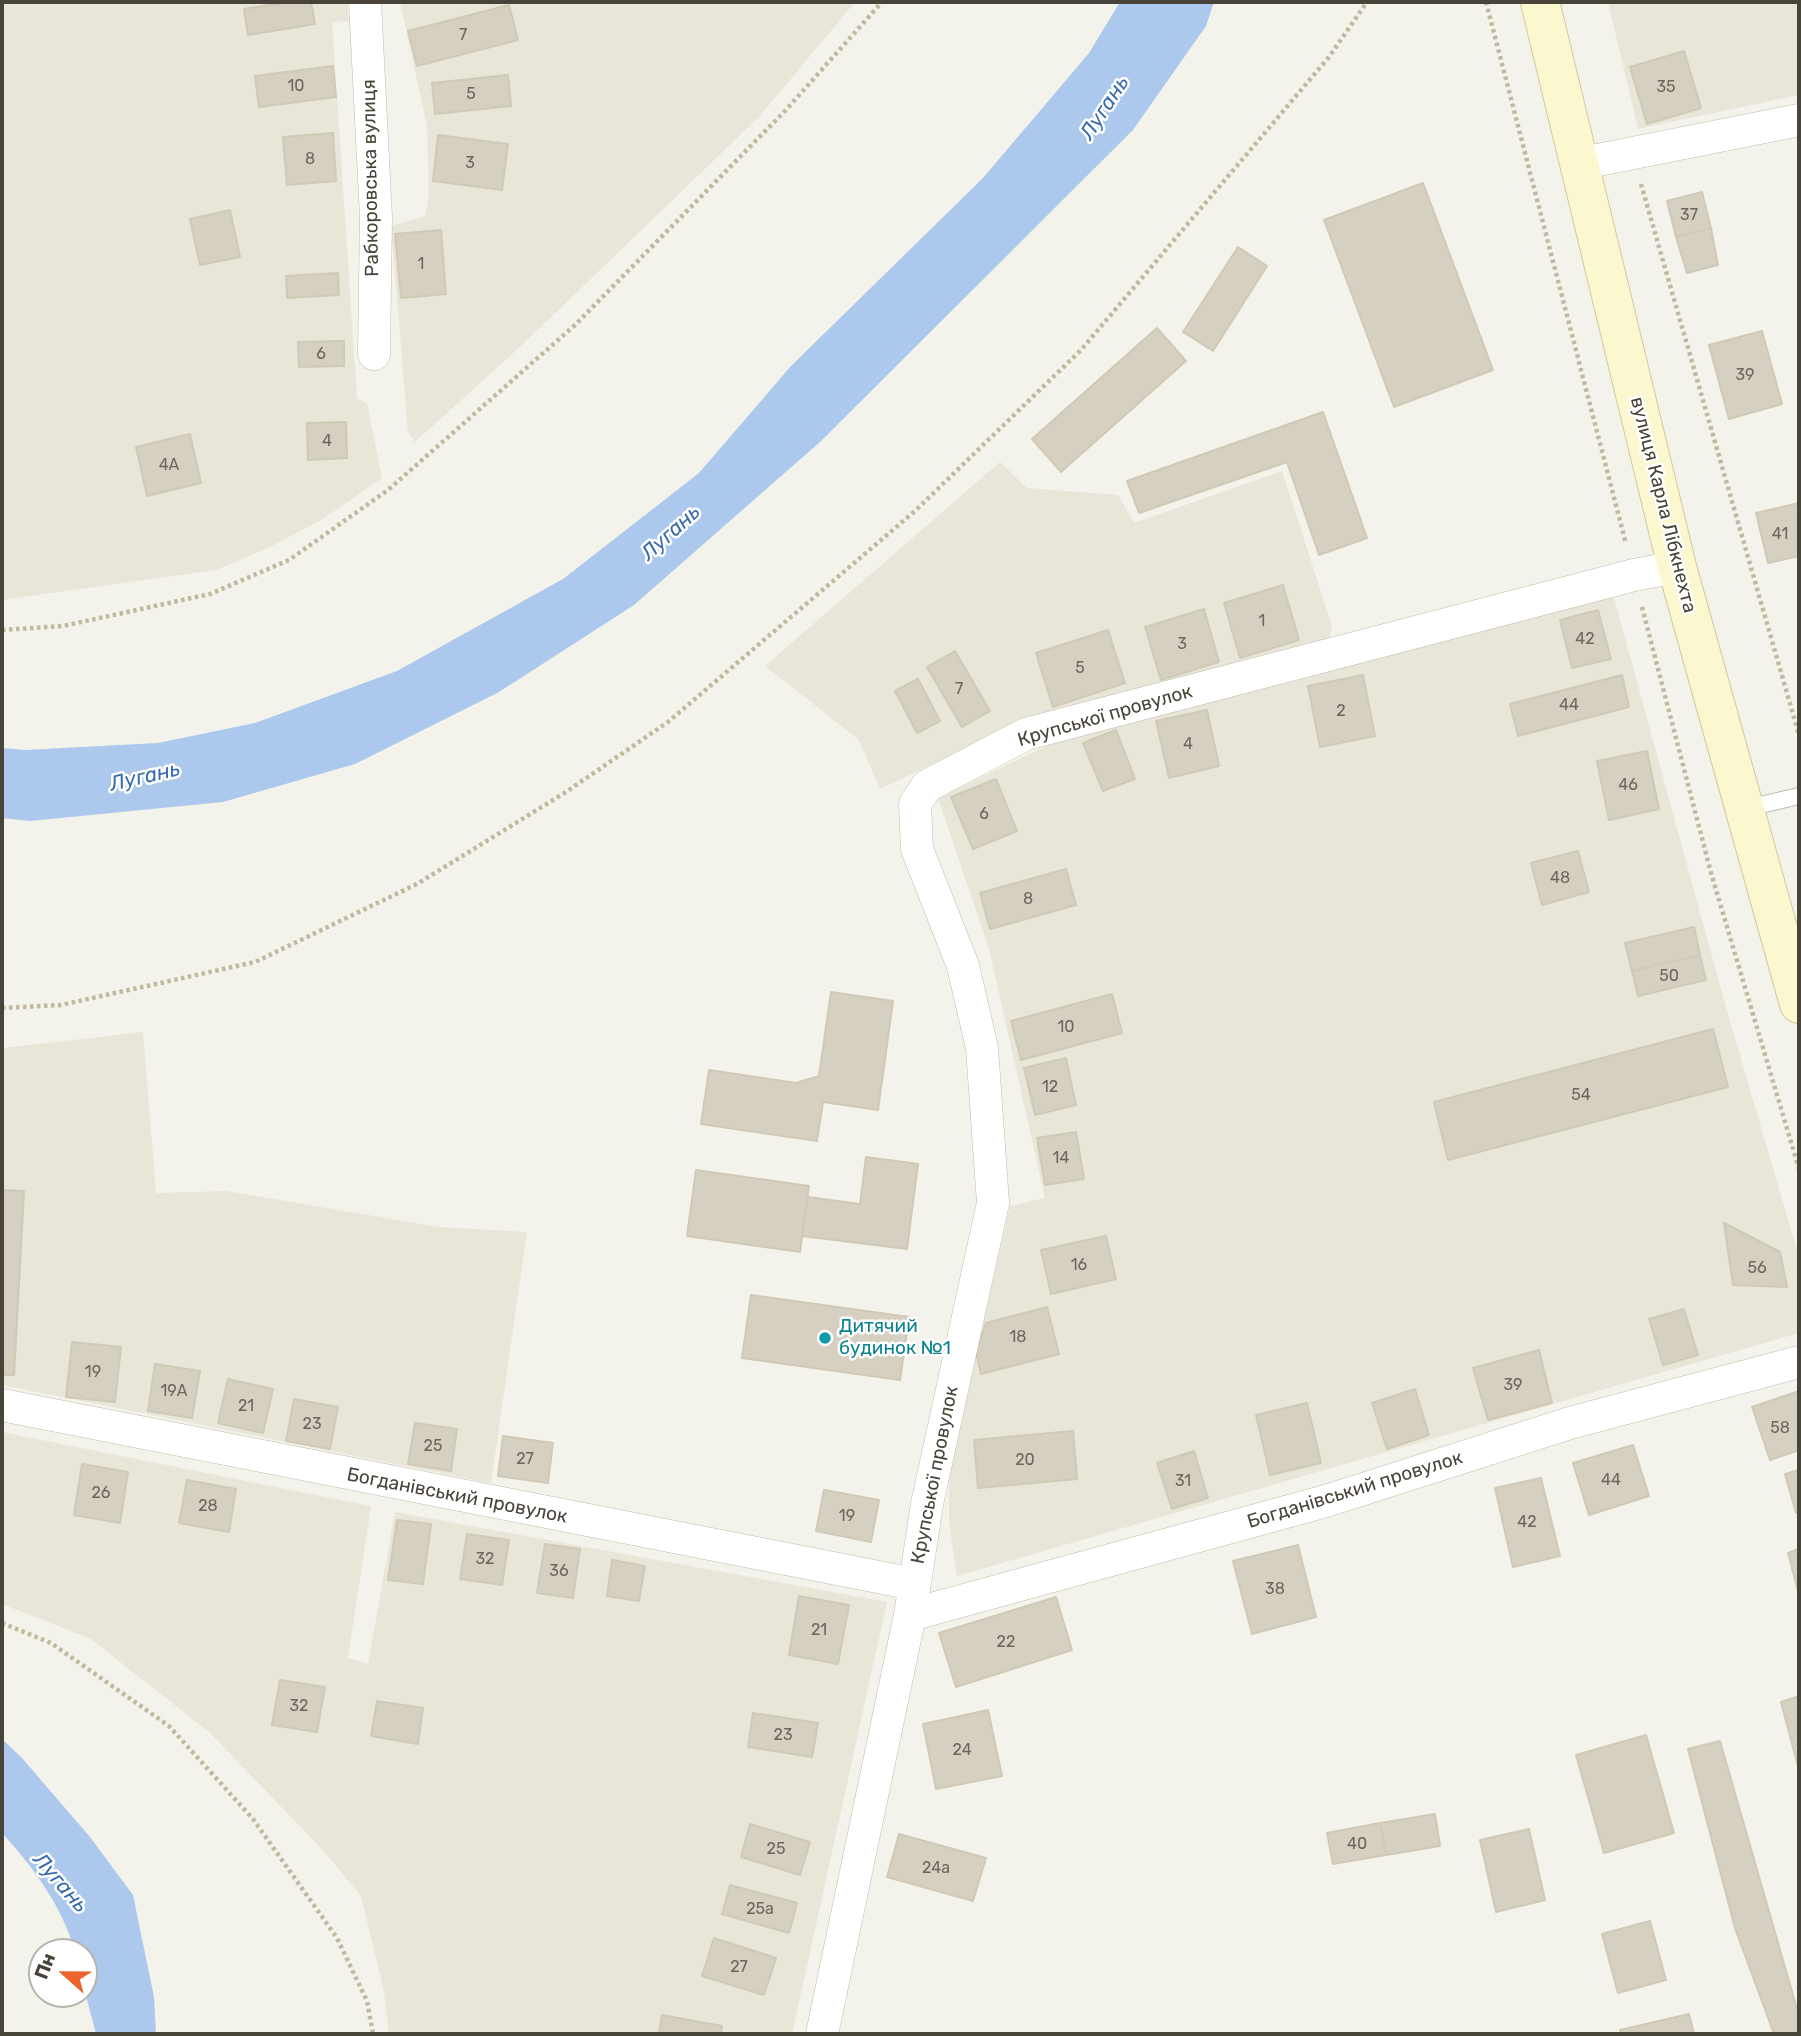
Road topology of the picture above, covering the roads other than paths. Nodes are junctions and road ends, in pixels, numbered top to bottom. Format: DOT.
graph roads {
  1 [pos="365,2"];
  2 [pos="1540,2"];
  3 [pos="1799,120"];
  4 [pos="1578,164"];
  5 [pos="374,354"];
  6 [pos="1677,567"];
  7 [pos="1799,796"];
  8 [pos="1743,809"];
  9 [pos="1799,1004"];
  10 [pos="1799,1362"];
  11 [pos="2,1405"];
  12 [pos="912,1600"];
  13 [pos="822,2034"];
  1 -- 5 [label="street, Рабкоровська вулиця"];
  2 -- 4 [label="street, вулиця Карла Лібкнехта"];
  3 -- 4 [label="street"];
  4 -- 6 [label="street, вулиця Карла Лібкнехта"];
  6 -- 8 [label="street, вулиця Карла Лібкнехта"];
  6 -- 12 [label="street, Крупської провулок"];
  7 -- 8 [label="lane"];
  8 -- 9 [label="street, вулиця Карла Лібкнехта"];
  10 -- 12 [label="street, Богданівський провулок"];
  11 -- 12 [label="street, Богданівський провулок"];
  12 -- 13 [label="street, Крупської провулок"];
}
